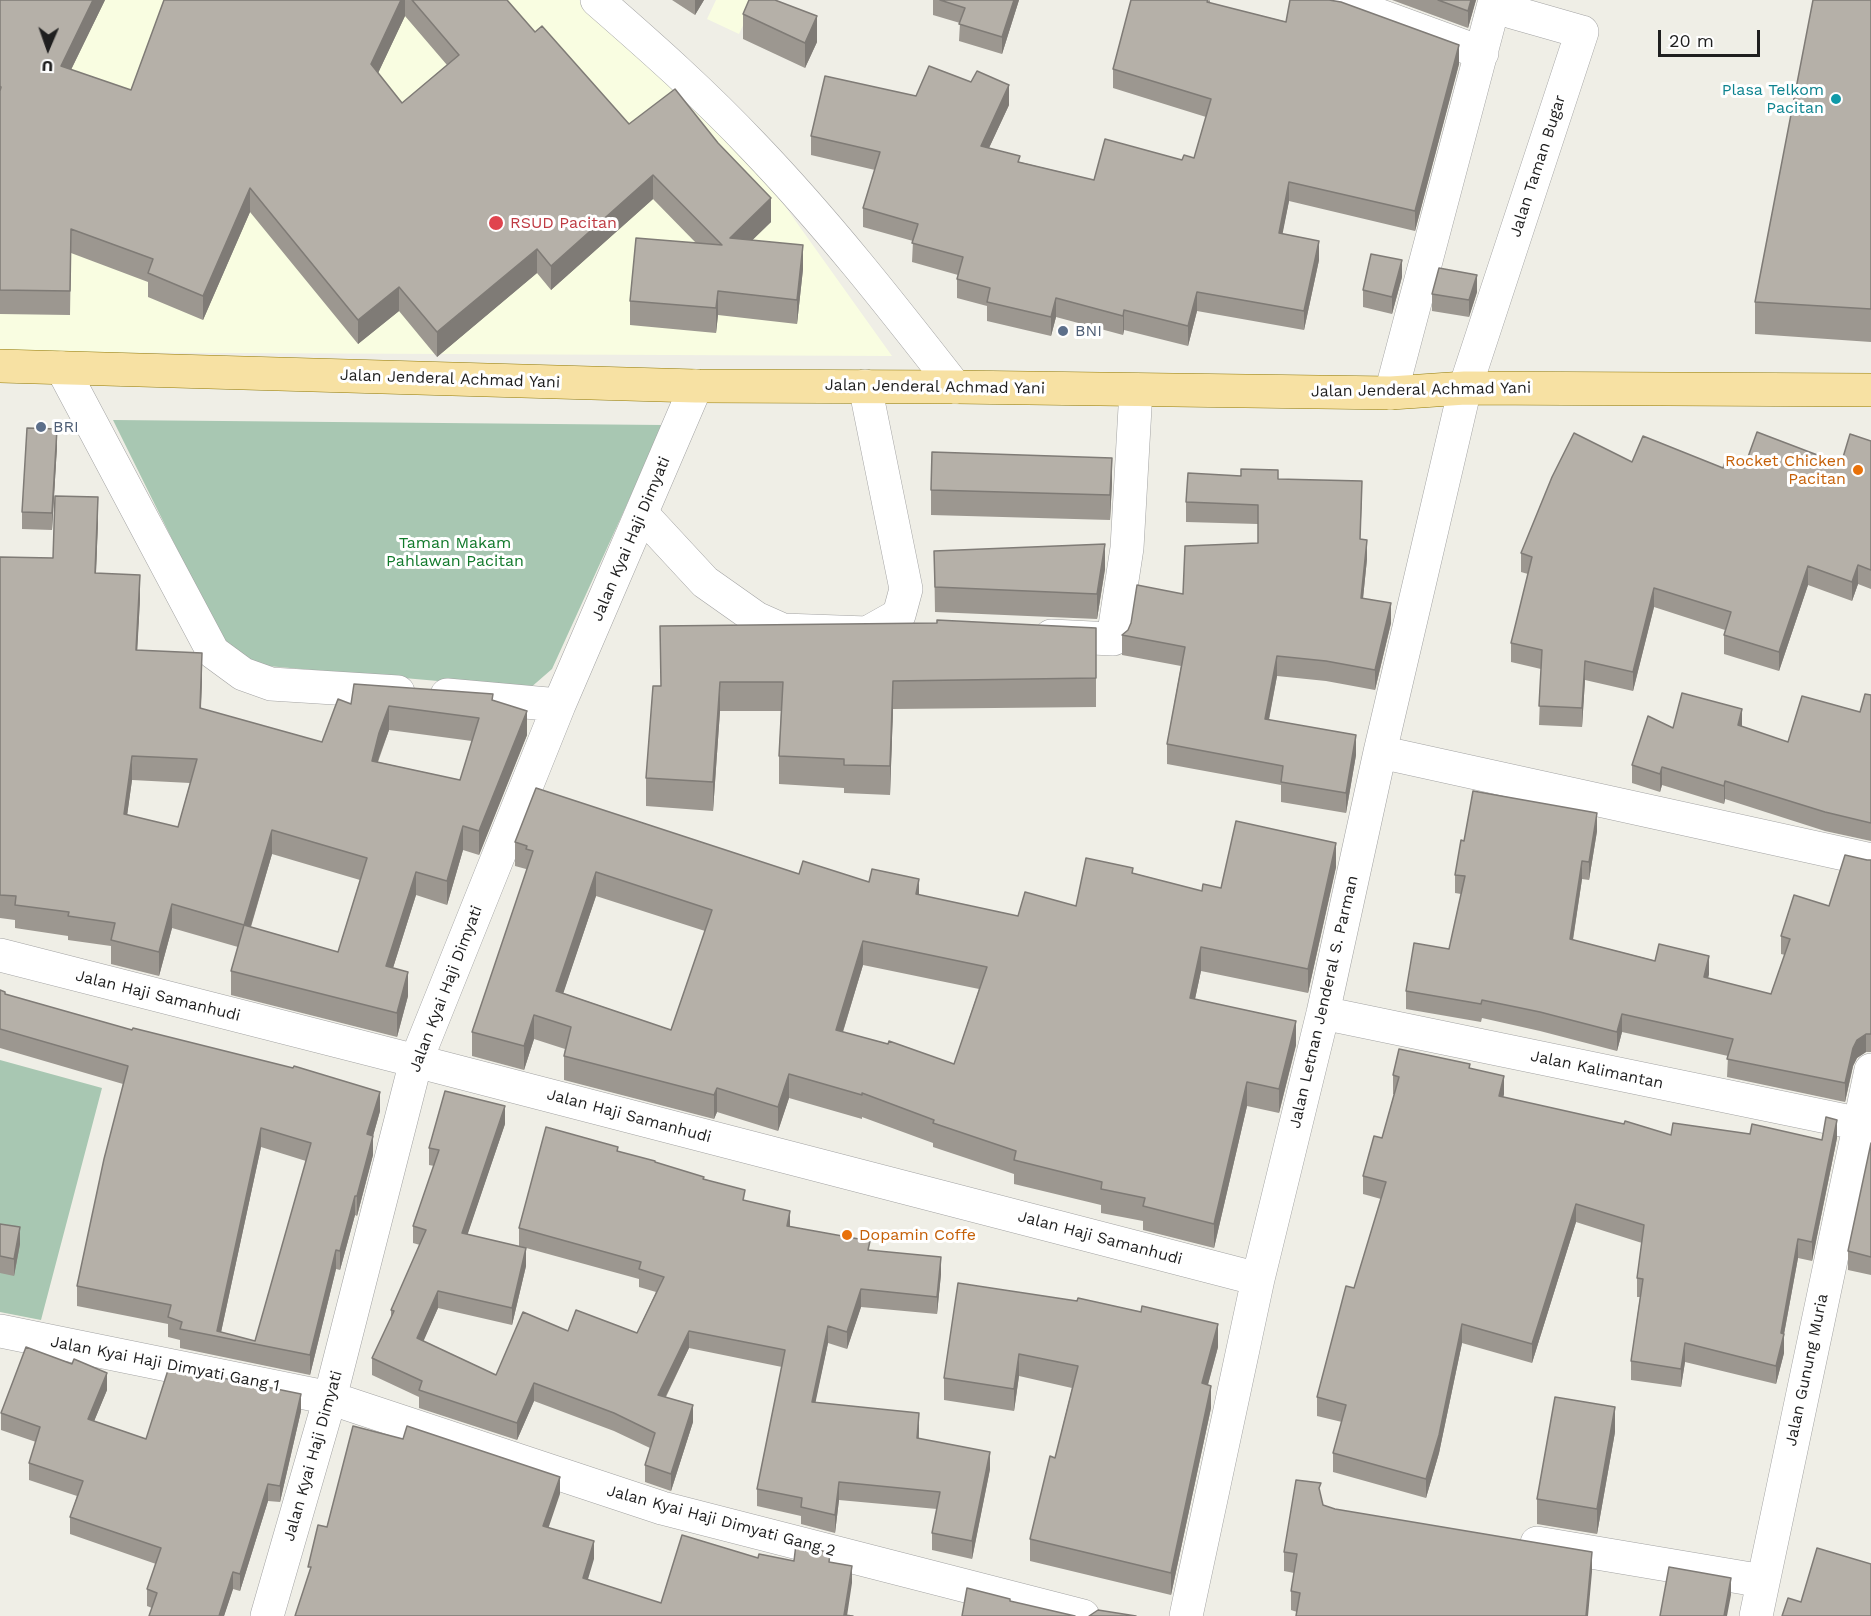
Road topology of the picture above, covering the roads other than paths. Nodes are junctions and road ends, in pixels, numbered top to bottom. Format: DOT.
graph roads {
  1 [pos="597,0"];
  2 [pos="1337,0"];
  3 [pos="1495,3"];
  4 [pos="1482,53"];
  5 [pos="0,366"];
  6 [pos="62,368"];
  7 [pos="696,386"];
  8 [pos="865,386"];
  9 [pos="955,387"];
  10 [pos="1465,388"];
  11 [pos="1136,390"];
  12 [pos="1871,390"];
  13 [pos="1391,393"];
  14 [pos="642,514"];
  15 [pos="1022,634"];
  16 [pos="559,705"];
  17 [pos="1380,752"];
  18 [pos="1871,860"];
  19 [pos="0,956"];
  20 [pos="1323,1013"];
  21 [pos="416,1061"];
  22 [pos="1871,1070"];
  23 [pos="1865,1125"];
  24 [pos="1258,1279"];
  25 [pos="0,1330"];
  26 [pos="330,1398"];
  27 [pos="1503,1537"];
  28 [pos="1763,1581"];
  29 [pos="267,1616"];
  30 [pos="1083,1616"];
  31 [pos="1186,1616"];
  32 [pos="1756,1616"];
  1 -- 9 [label="street"];
  2 -- 4 [label="street"];
  3 -- 4 [label="street"];
  3 -- 10 [label="street, Jalan Taman Bugar"];
  4 -- 13 [label="street"];
  5 -- 6 [label="main road, Jalan Jenderal Achmad Yani"];
  6 -- 7 [label="main road, Jalan Jenderal Achmad Yani"];
  6 -- 16 [label="street"];
  7 -- 8 [label="main road, Jalan Jenderal Achmad Yani"];
  7 -- 14 [label="street, Jalan Kyai Haji Dimyati"];
  8 -- 9 [label="main road, Jalan Jenderal Achmad Yani"];
  8 -- 14 [label="street"];
  9 -- 11 [label="main road, Jalan Jenderal Achmad Yani"];
  10 -- 12 [label="main road, Jalan Jenderal Achmad Yani"];
  10 -- 13 [label="main road, Jalan Jenderal Achmad Yani"];
  10 -- 17 [label="street, Jalan Letnan Jenderal S. Parman"];
  11 -- 13 [label="main road, Jalan Jenderal Achmad Yani"];
  11 -- 15 [label="street"];
  14 -- 16 [label="street, Jalan Kyai Haji Dimyati"];
  16 -- 21 [label="street, Jalan Kyai Haji Dimyati"];
  17 -- 18 [label="street"];
  17 -- 20 [label="street, Jalan Letnan Jenderal S. Parman"];
  19 -- 21 [label="street, Jalan Haji Samanhudi"];
  20 -- 23 [label="street, Jalan Kalimantan"];
  20 -- 24 [label="street, Jalan Letnan Jenderal S. Parman"];
  21 -- 24 [label="street, Jalan Haji Samanhudi"];
  21 -- 26 [label="street, Jalan Kyai Haji Dimyati"];
  22 -- 23 [label="street, Jalan Gunung Muria"];
  23 -- 28 [label="street, Jalan Gunung Muria"];
  24 -- 31 [label="street, Jalan Letnan Jenderal S. Parman"];
  25 -- 26 [label="street, Jalan Kyai Haji Dimyati Gang 1"];
  26 -- 29 [label="street, Jalan Kyai Haji Dimyati"];
  26 -- 30 [label="street, Jalan Kyai Haji Dimyati Gang 2"];
  27 -- 28 [label="street"];
  28 -- 32 [label="street, Jalan Gunung Muria"];
}
